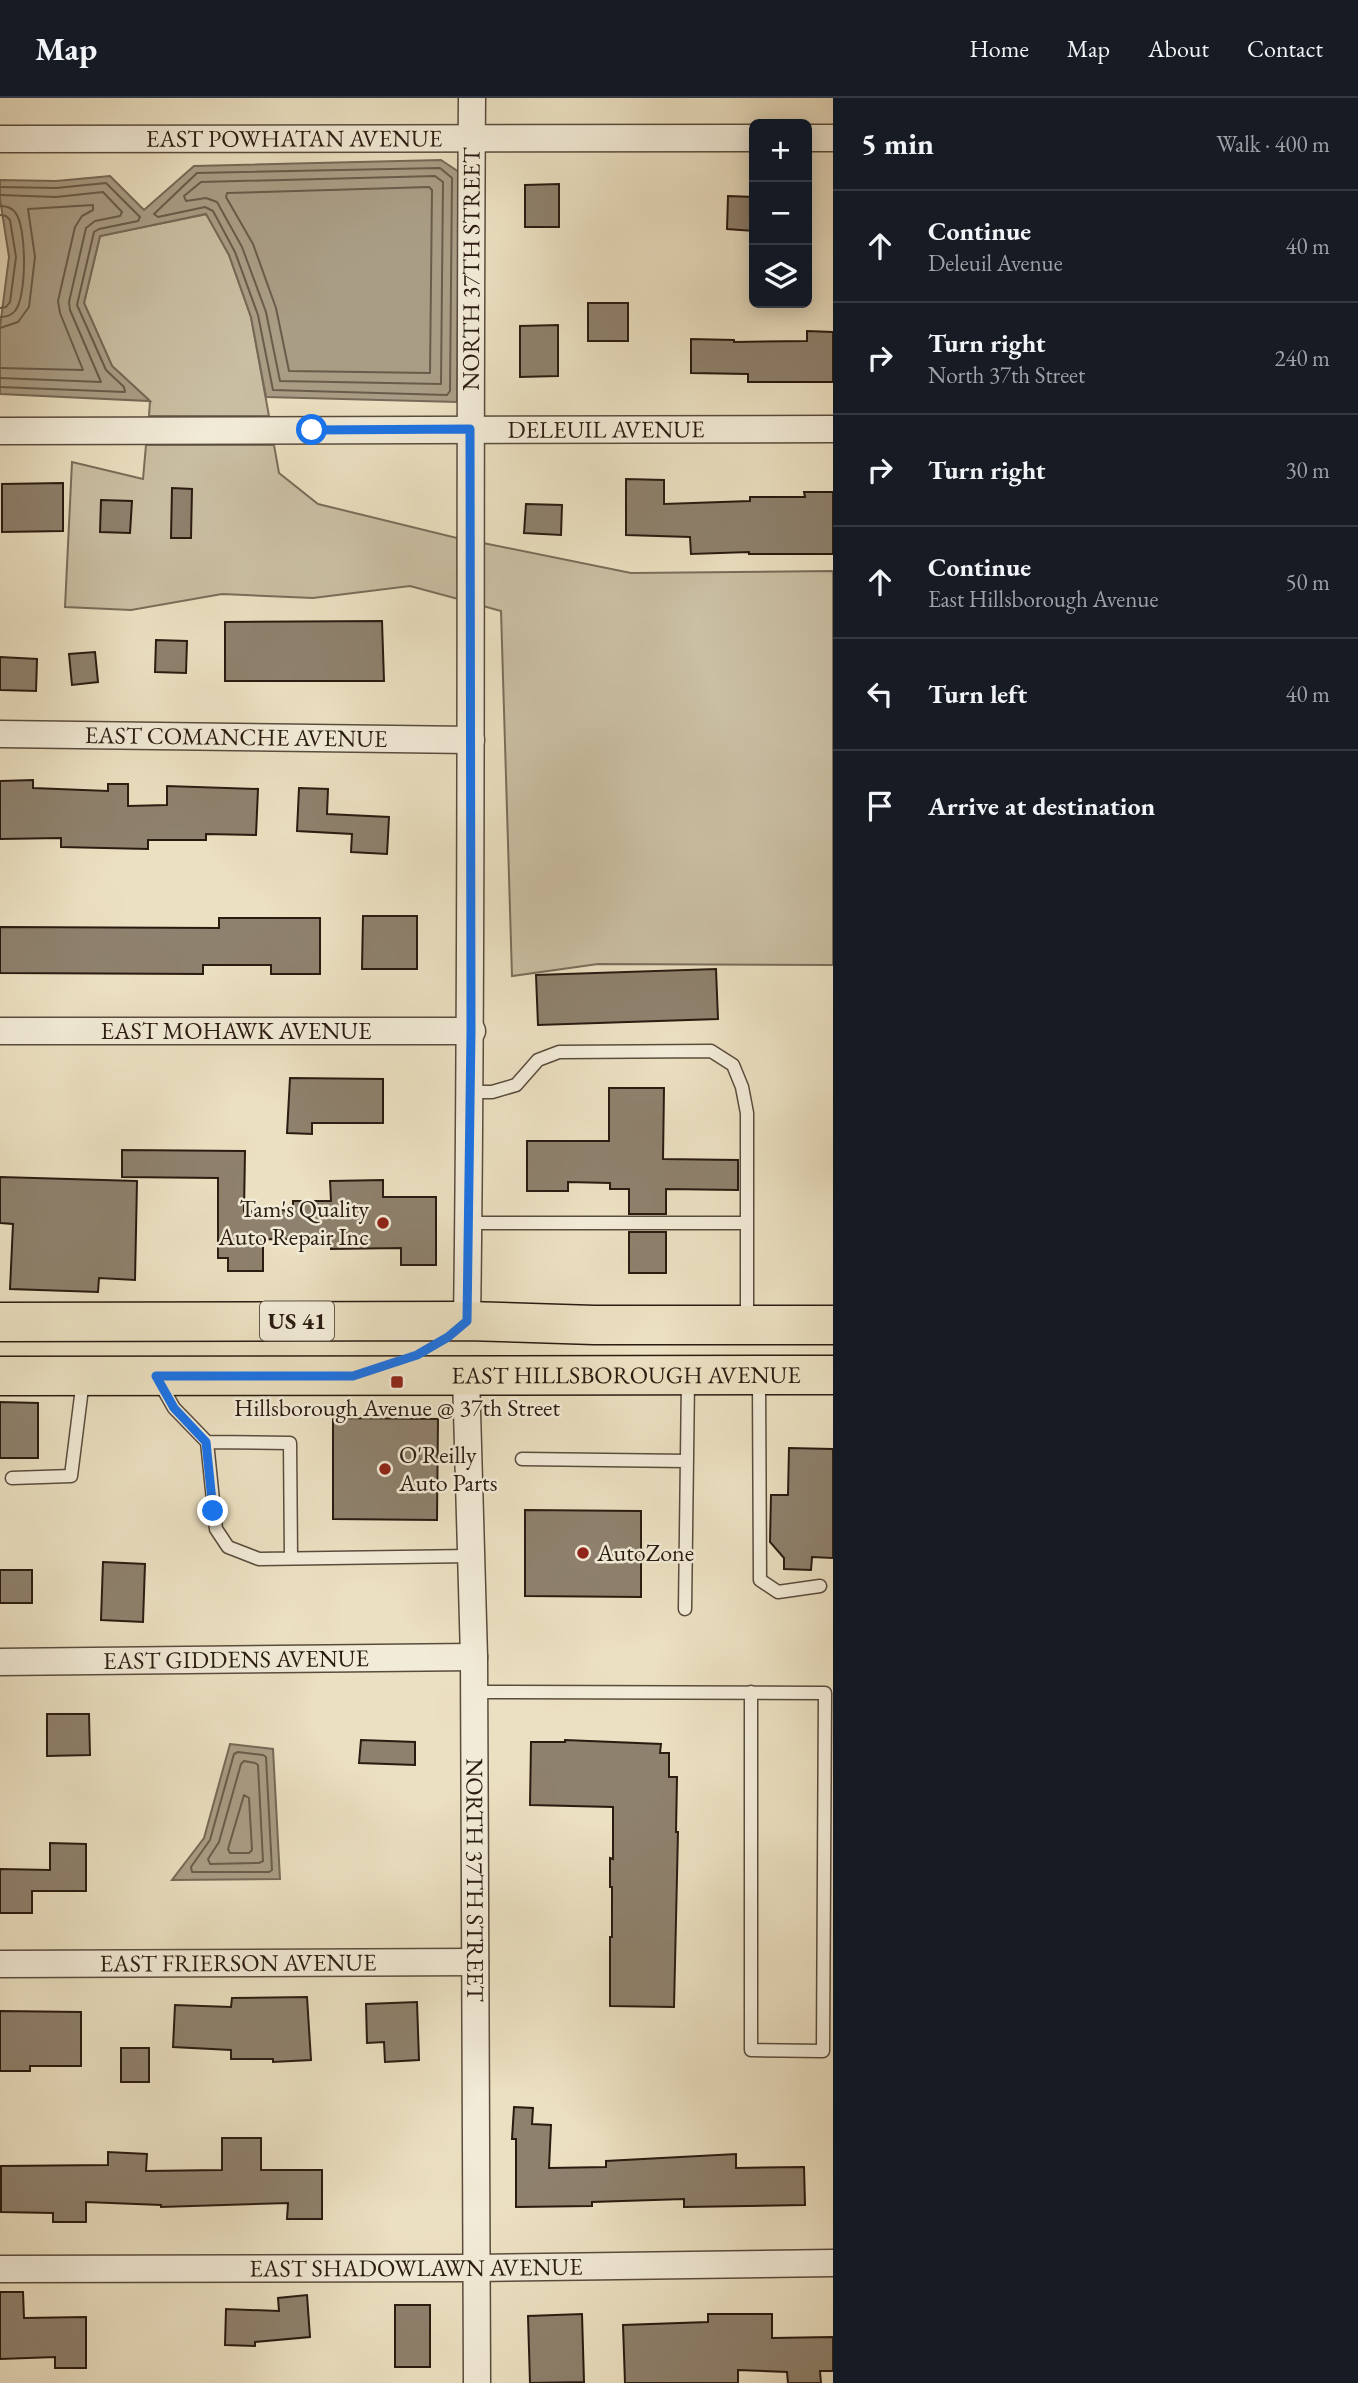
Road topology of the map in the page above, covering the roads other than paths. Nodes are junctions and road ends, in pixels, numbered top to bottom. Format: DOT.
graph roads {
  1 [pos="472,98"];
  2 [pos="749,138"];
  3 [pos="812,138"];
  4 [pos="833,138"];
  5 [pos="0,139"];
  6 [pos="472,139"];
  7 [pos="470,429"];
  8 [pos="833,429"];
  9 [pos="0,431"];
  10 [pos="0,734"];
  11 [pos="471,740"];
  12 [pos="0,1031"];
  13 [pos="471,1031"];
  14 [pos="471,1092"];
  15 [pos="469,1223"];
  16 [pos="747,1223"];
  17 [pos="467,1321"];
  18 [pos="0,1322"];
  19 [pos="747,1324"];
  20 [pos="594,1325"];
  21 [pos="833,1325"];
  22 [pos="833,1375"];
  23 [pos="0,1376"];
  24 [pos="83,1376"];
  25 [pos="156,1376"];
  26 [pos="353,1376"];
  27 [pos="466,1376"];
  28 [pos="688,1376"];
  29 [pos="759,1376"];
  30 [pos="206,1442"];
  31 [pos="522,1459"];
  32 [pos="687,1461"];
  33 [pos="12,1478"];
  34 [pos="471,1556"];
  35 [pos="291,1558"];
  36 [pos="820,1586"];
  37 [pos="685,1609"];
  38 [pos="474,1657"];
  39 [pos="0,1662"];
  40 [pos="474,1692"];
  41 [pos="751,1692"];
  42 [pos="829,1693"];
  43 [pos="475,1962"];
  44 [pos="0,1964"];
  45 [pos="828,2050"];
  46 [pos="833,2263"];
  47 [pos="476,2268"];
  48 [pos="0,2269"];
  49 [pos="477,2383"];
  1 -- 6 [label="street, NORTH 37TH STREET"];
  2 -- 6 [label="street, EAST POWHATAN AVENUE"];
  3 -- 4 [label="street"];
  5 -- 6 [label="street, EAST POWHATAN AVENUE"];
  6 -- 7 [label="street, NORTH 37TH STREET"];
  7 -- 8 [label="street, DELEUIL AVENUE"];
  7 -- 9 [label="street, DELEUIL AVENUE"];
  7 -- 11 [label="street, NORTH 37TH STREET"];
  10 -- 11 [label="street, EAST COMANCHE AVENUE"];
  11 -- 13 [label="street, NORTH 37TH STREET"];
  12 -- 13 [label="street, EAST MOHAWK AVENUE"];
  13 -- 14 [label="street, NORTH 37TH STREET"];
  14 -- 15 [label="street, NORTH 37TH STREET"];
  14 -- 16 [label="lane"];
  15 -- 16 [label="lane"];
  15 -- 17 [label="street, NORTH 37TH STREET"];
  16 -- 19 [label="lane"];
  17 -- 18 [label="main road, US 41"];
  17 -- 20 [label="main road, US 41"];
  17 -- 26 [label="main road"];
  19 -- 20 [label="main road, US 41"];
  19 -- 21 [label="main road, US 41"];
  20 -- 27 [label="main road"];
  22 -- 29 [label="main road, EAST HILLSBOROUGH AVENUE / US 41"];
  23 -- 24 [label="main road, EAST HILLSBOROUGH AVENUE / US 41"];
  24 -- 25 [label="main road, EAST HILLSBOROUGH AVENUE / US 41"];
  24 -- 33 [label="lane"];
  25 -- 26 [label="main road, EAST HILLSBOROUGH AVENUE / US 41"];
  25 -- 30 [label="lane"];
  26 -- 27 [label="main road, EAST HILLSBOROUGH AVENUE / US 41"];
  27 -- 28 [label="main road, EAST HILLSBOROUGH AVENUE / US 41"];
  27 -- 34 [label="street, NORTH 37TH STREET"];
  28 -- 29 [label="main road, EAST HILLSBOROUGH AVENUE / US 41"];
  28 -- 32 [label="lane"];
  29 -- 36 [label="lane"];
  30 -- 35 [label="lane"];
  30 -- 35 [label="lane"];
  31 -- 32 [label="lane"];
  32 -- 37 [label="lane"];
  34 -- 35 [label="lane"];
  34 -- 38 [label="street, NORTH 37TH STREET"];
  38 -- 39 [label="street, EAST GIDDENS AVENUE"];
  38 -- 40 [label="street, NORTH 37TH STREET"];
  40 -- 41 [label="lane"];
  40 -- 43 [label="street, NORTH 37TH STREET"];
  41 -- 42 [label="lane"];
  41 -- 45 [label="lane"];
  42 -- 45 [label="lane"];
  43 -- 44 [label="street, EAST FRIERSON AVENUE"];
  43 -- 47 [label="street, NORTH 37TH STREET"];
  46 -- 47 [label="street, EAST SHADOWLAWN AVENUE"];
  47 -- 48 [label="street, EAST SHADOWLAWN AVENUE"];
  47 -- 49 [label="street, NORTH 37TH STREET"];
}
